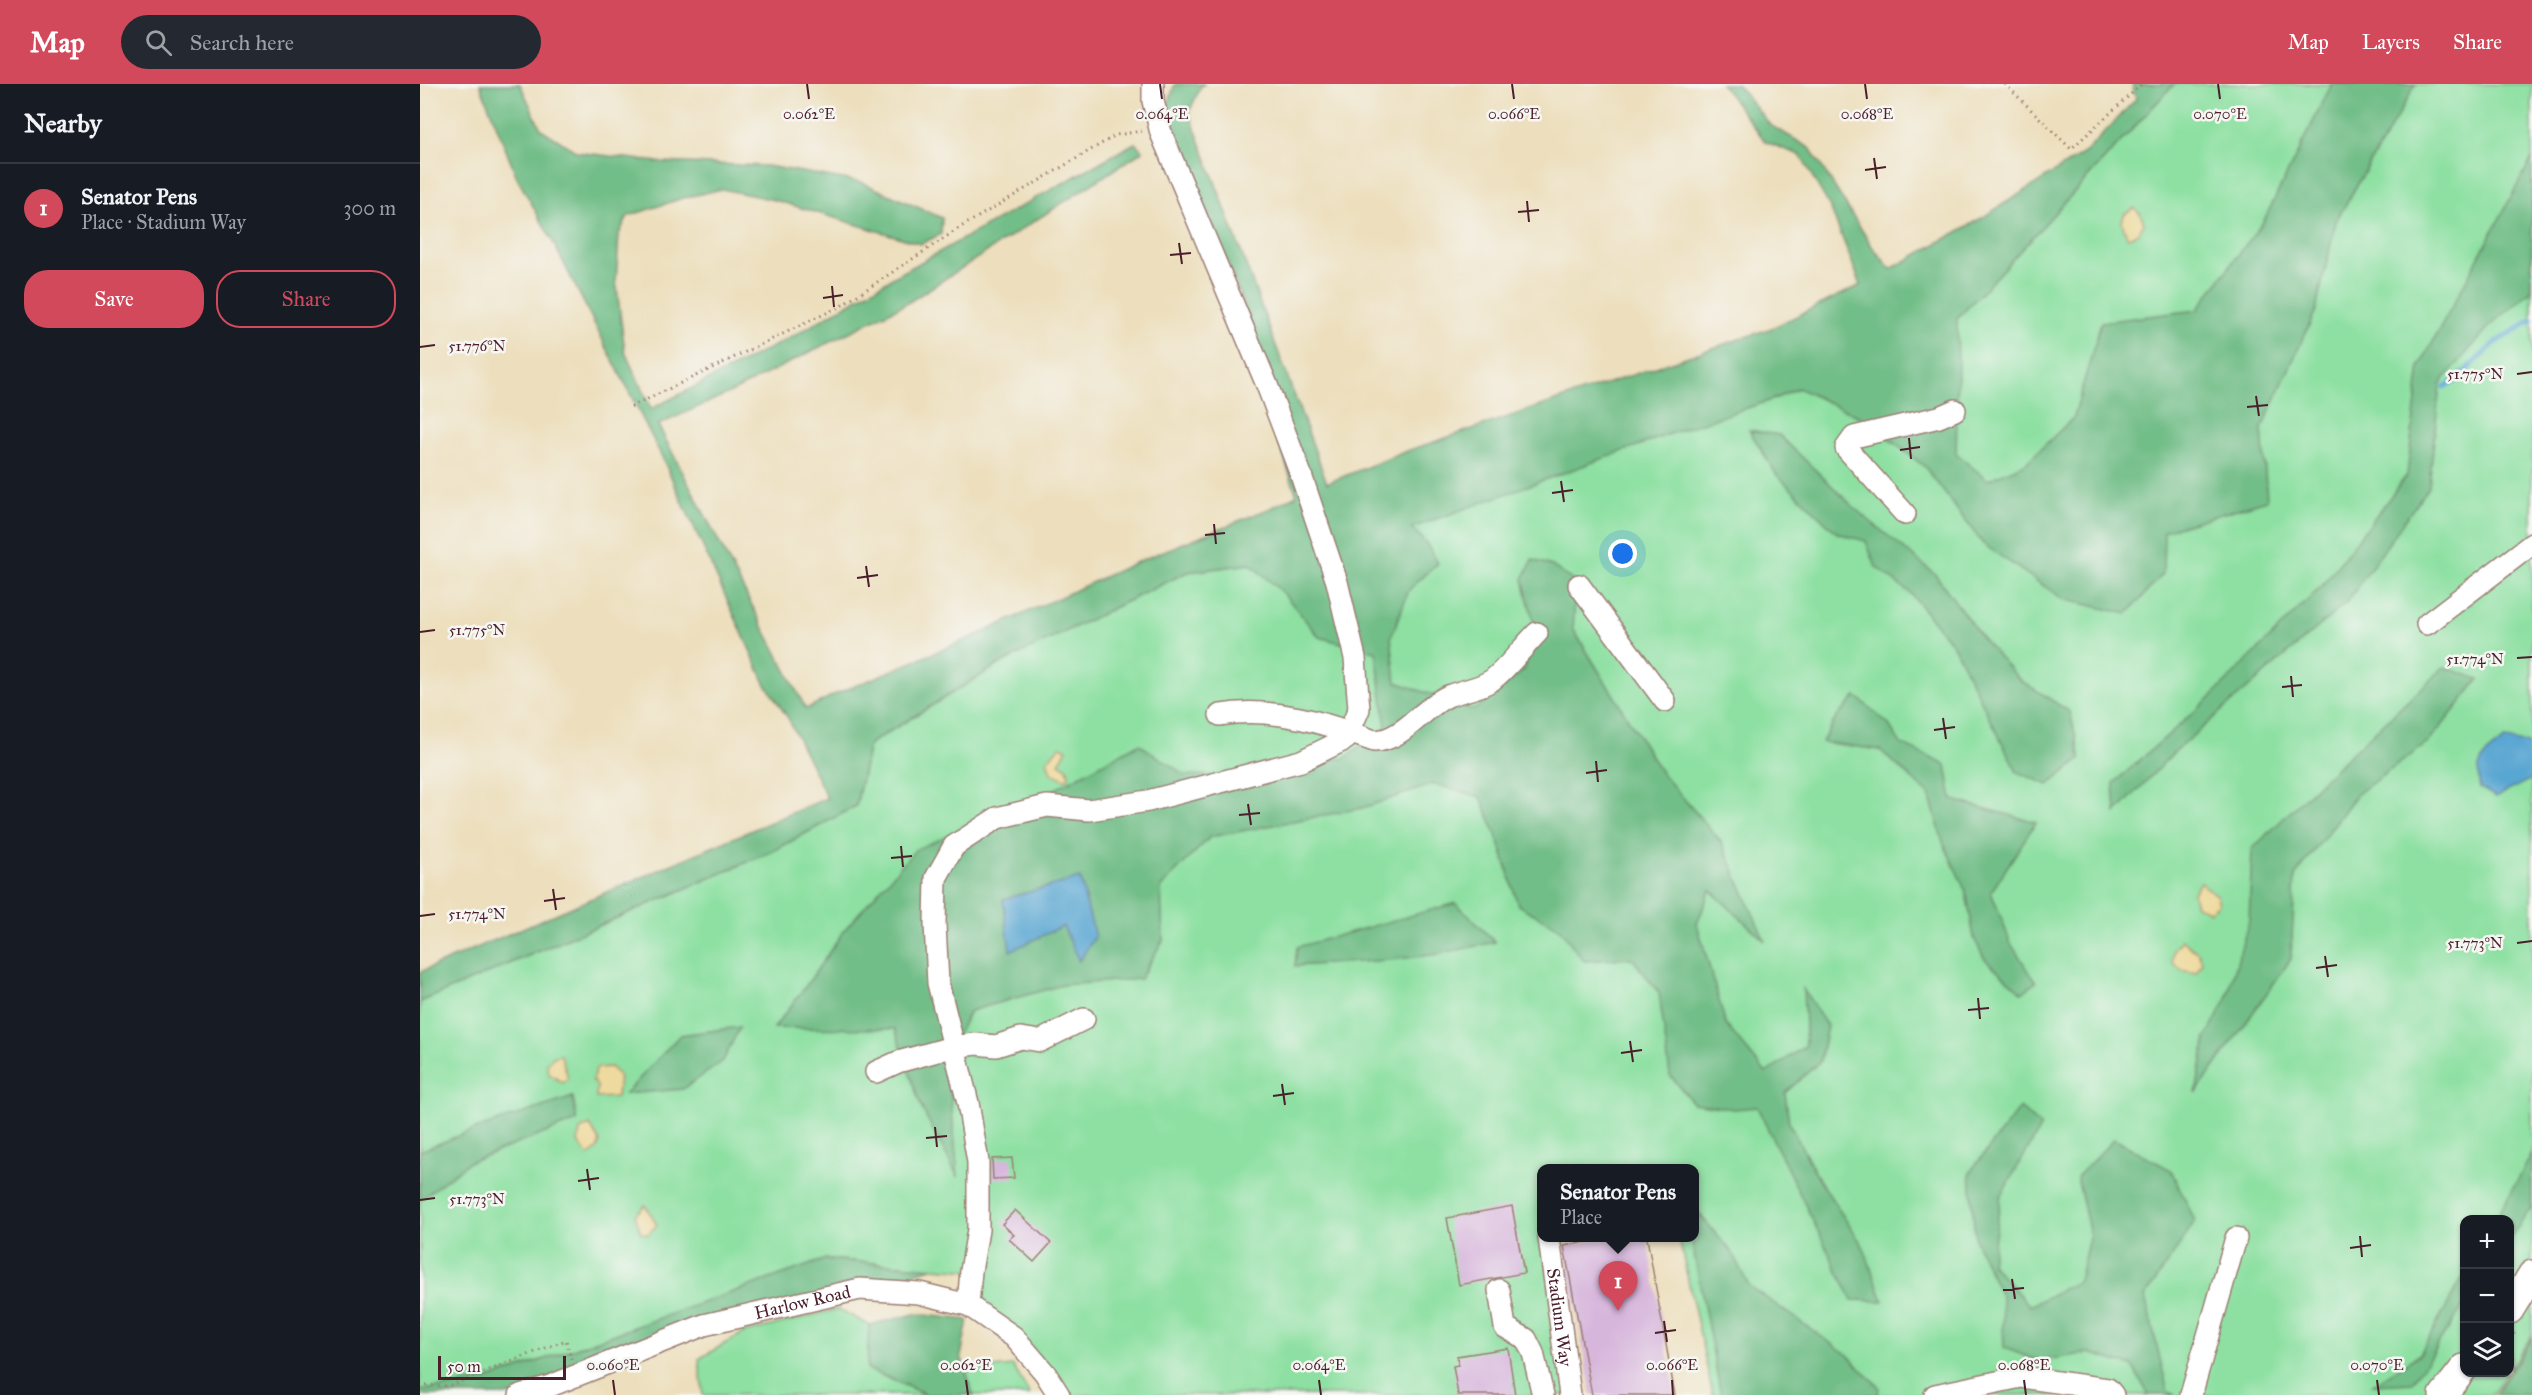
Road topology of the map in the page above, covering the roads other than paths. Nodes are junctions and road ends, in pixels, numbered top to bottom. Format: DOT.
graph roads {
  1 [pos="1153,84"];
  2 [pos="1955,410"];
  3 [pos="1905,514"];
  4 [pos="2532,544"];
  5 [pos="1579,585"];
  6 [pos="2427,624"];
  7 [pos="1537,633"];
  8 [pos="1665,701"];
  9 [pos="1220,715"];
  10 [pos="1349,732"];
  11 [pos="1084,1020"];
  12 [pos="952,1047"];
  13 [pos="876,1072"];
  14 [pos="2236,1238"];
  15 [pos="1550,1242"];
  16 [pos="2532,1274"];
  17 [pos="1499,1290"];
  18 [pos="2514,1303"];
  19 [pos="968,1305"];
  20 [pos="2460,1373"];
  21 [pos="520,1395"];
  22 [pos="1059,1395"];
  23 [pos="1543,1395"];
  24 [pos="1570,1395"];
  25 [pos="1935,1395"];
  26 [pos="2113,1395"];
  27 [pos="2191,1395"];
  28 [pos="2443,1395"];
  1 -- 10 [label="street"];
  2 -- 3 [label="street"];
  4 -- 6 [label="street"];
  5 -- 8 [label="street"];
  7 -- 10 [label="street"];
  9 -- 10 [label="street"];
  10 -- 12 [label="street"];
  11 -- 12 [label="street"];
  12 -- 13 [label="street"];
  12 -- 19 [label="street"];
  14 -- 27 [label="street"];
  15 -- 24 [label="street, Stadium Way"];
  16 -- 18 [label="main road"];
  17 -- 23 [label="street"];
  19 -- 21 [label="street, Harlow Road"];
  19 -- 22 [label="street, Harlow Road"];
  20 -- 28 [label="main road"];
  25 -- 26 [label="street"];
}
